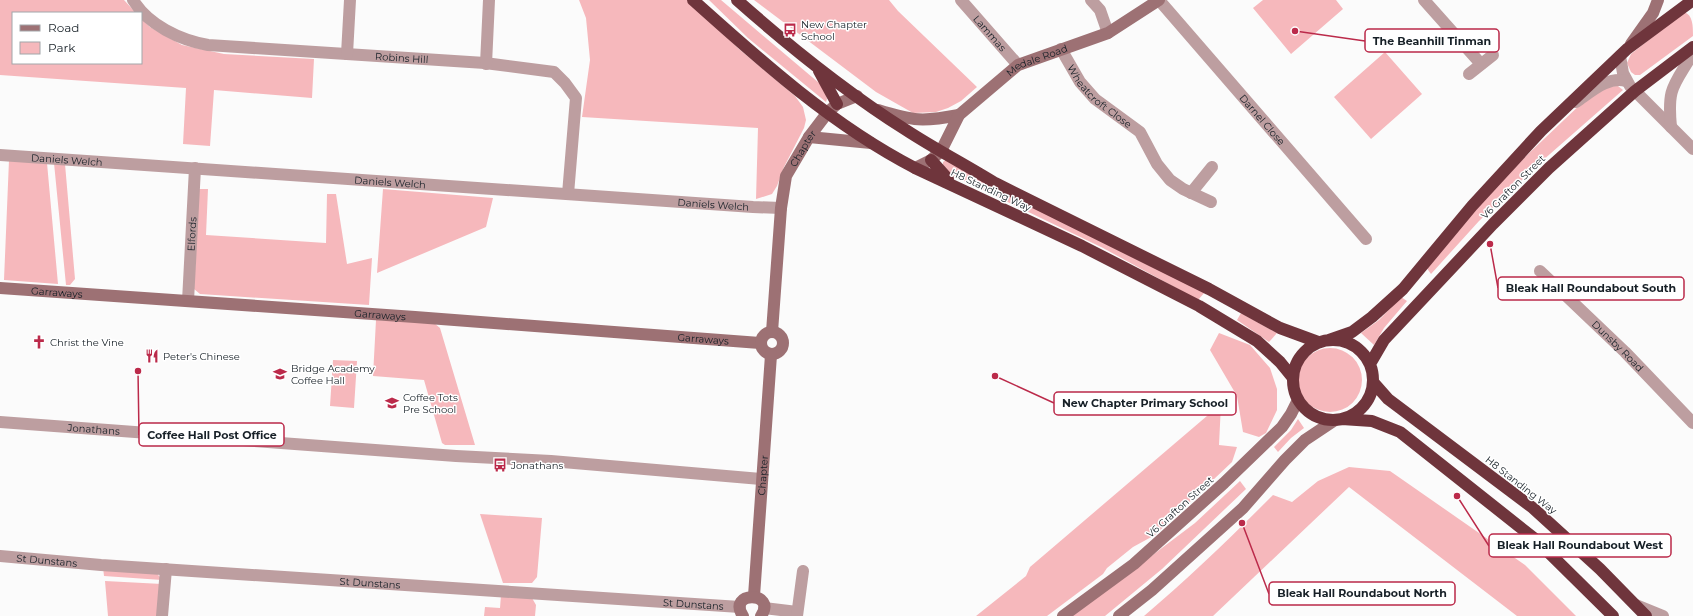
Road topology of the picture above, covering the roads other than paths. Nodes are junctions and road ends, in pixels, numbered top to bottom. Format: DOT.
graph roads {
  1 [pos="133,0"];
  2 [pos="350,0"];
  3 [pos="490,0"];
  4 [pos="693,0"];
  5 [pos="737,0"];
  6 [pos="961,0"];
  7 [pos="1091,0"];
  8 [pos="1159,0"];
  9 [pos="1424,0"];
  10 [pos="1658,0"];
  11 [pos="1692,1"];
  12 [pos="1108,33"];
  13 [pos="1693,47"];
  14 [pos="1061,49"];
  15 [pos="1624,53"];
  16 [pos="1693,53"];
  17 [pos="347,54"];
  18 [pos="1493,55"];
  19 [pos="486,64"];
  20 [pos="1481,64"];
  21 [pos="815,65"];
  22 [pos="1018,66"];
  23 [pos="1469,74"];
  24 [pos="1626,81"];
  25 [pos="1635,91"];
  26 [pos="857,96"];
  27 [pos="837,104"];
  28 [pos="1563,110"];
  29 [pos="828,112"];
  30 [pos="959,115"];
  31 [pos="908,124"];
  32 [pos="1671,127"];
  33 [pos="808,137"];
  34 [pos="856,138"];
  35 [pos="1693,149"];
  36 [pos="941,151"];
  37 [pos="0,155"];
  38 [pos="931,160"];
  39 [pos="1212,167"];
  40 [pos="195,168"];
  41 [pos="915,168"];
  42 [pos="957,187"];
  43 [pos="1191,192"];
  44 [pos="568,194"];
  45 [pos="1211,202"];
  46 [pos="781,208"];
  47 [pos="1366,239"];
  48 [pos="1540,271"];
  49 [pos="0,288"];
  50 [pos="188,301"];
  51 [pos="772,332"];
  52 [pos="1323,341"];
  53 [pos="760,343"];
  54 [pos="770,355"];
  55 [pos="1370,364"];
  56 [pos="1292,378"];
  57 [pos="1373,382"];
  58 [pos="1298,400"];
  59 [pos="1339,419"];
  60 [pos="0,422"];
  61 [pos="1693,423"];
  62 [pos="761,479"];
  63 [pos="0,556"];
  64 [pos="166,569"];
  65 [pos="802,571"];
  66 [pos="754,596"];
  67 [pos="1636,606"];
  68 [pos="742,612"];
  69 [pos="762,612"];
  70 [pos="797,614"];
  71 [pos="162,616"];
  72 [pos="1063,616"];
  73 [pos="1119,616"];
  74 [pos="1613,616"];
  75 [pos="1646,616"];
  76 [pos="1663,616"];
  1 -- 17 [label="street, Robins Hill"];
  2 -- 17 [label="street"];
  3 -- 19 [label="street"];
  4 -- 29 [label="highway, H8 Standing Way"];
  5 -- 21 [label="highway, H8 Standing Way"];
  6 -- 22 [label="street, Lammas"];
  7 -- 12 [label="street"];
  8 -- 12 [label="street, Medale Road"];
  8 -- 47 [label="street, Darnel Close"];
  9 -- 20 [label="street"];
  10 -- 15 [label="street"];
  11 -- 15 [label="highway, V6 Grafton Street"];
  12 -- 14 [label="street, Medale Road"];
  13 -- 25 [label="highway, V6 Grafton Street"];
  14 -- 22 [label="street, Medale Road"];
  14 -- 43 [label="street, Wheatcroft Close"];
  15 -- 24 [label="street"];
  15 -- 28 [label="highway, V6 Grafton Street"];
  16 -- 32 [label="street"];
  17 -- 19 [label="street, Robins Hill"];
  18 -- 20 [label="street"];
  19 -- 44 [label="street, Robins Hill"];
  20 -- 23 [label="street"];
  21 -- 26 [label="highway, H8 Standing Way"];
  21 -- 27 [label="highway"];
  22 -- 30 [label="street, Medale Road"];
  24 -- 25 [label="street"];
  24 -- 28 [label="street, V6 Grafton Street"];
  25 -- 32 [label="street"];
  25 -- 55 [label="highway, V6 Grafton Street"];
  26 -- 27 [label="street, Chapter"];
  26 -- 31 [label="highway, H8 Standing Way"];
  27 -- 29 [label="street, Chapter"];
  28 -- 52 [label="highway, V6 Grafton Street"];
  29 -- 33 [label="street, Chapter"];
  29 -- 34 [label="highway, H8 Standing Way"];
  30 -- 31 [label="street"];
  30 -- 36 [label="street, Medale Road"];
  31 -- 36 [label="highway, H8 Standing Way"];
  32 -- 35 [label="street"];
  33 -- 34 [label="street"];
  33 -- 46 [label="street, Chapter"];
  34 -- 41 [label="highway, H8 Standing Way"];
  36 -- 38 [label="street"];
  36 -- 52 [label="highway, H8 Standing Way"];
  37 -- 40 [label="street, Daniels Welch"];
  38 -- 41 [label="street"];
  38 -- 42 [label="highway"];
  39 -- 43 [label="street"];
  40 -- 44 [label="street, Daniels Welch"];
  40 -- 50 [label="street, Elfords"];
  41 -- 42 [label="highway, H8 Standing Way"];
  42 -- 56 [label="highway, H8 Standing Way"];
  43 -- 45 [label="street, Wheatcroft Close"];
  44 -- 46 [label="street, Daniels Welch"];
  46 -- 51 [label="street, Chapter"];
  48 -- 61 [label="street, Dunsby Road"];
  49 -- 50 [label="street, Garraways"];
  50 -- 53 [label="street, Garraways"];
  51 -- 53 [label="street"];
  51 -- 54 [label="street"];
  52 -- 55 [label="highway"];
  52 -- 56 [label="highway"];
  53 -- 54 [label="street"];
  54 -- 62 [label="street, Chapter"];
  55 -- 57 [label="highway"];
  56 -- 58 [label="highway"];
  57 -- 59 [label="highway"];
  57 -- 67 [label="highway, H8 Standing Way"];
  58 -- 59 [label="highway"];
  58 -- 72 [label="street, V6 Grafton Street"];
  59 -- 73 [label="street"];
  59 -- 74 [label="highway"];
  60 -- 62 [label="street, Jonathans"];
  62 -- 66 [label="street, Chapter"];
  63 -- 64 [label="street, St Dunstans"];
  64 -- 68 [label="street, St Dunstans"];
  64 -- 71 [label="street"];
  65 -- 70 [label="street"];
  66 -- 68 [label="street"];
  66 -- 69 [label="street"];
  67 -- 75 [label="highway, H8 Standing Way"];
  67 -- 76 [label="street"];
  69 -- 70 [label="street"];
}
